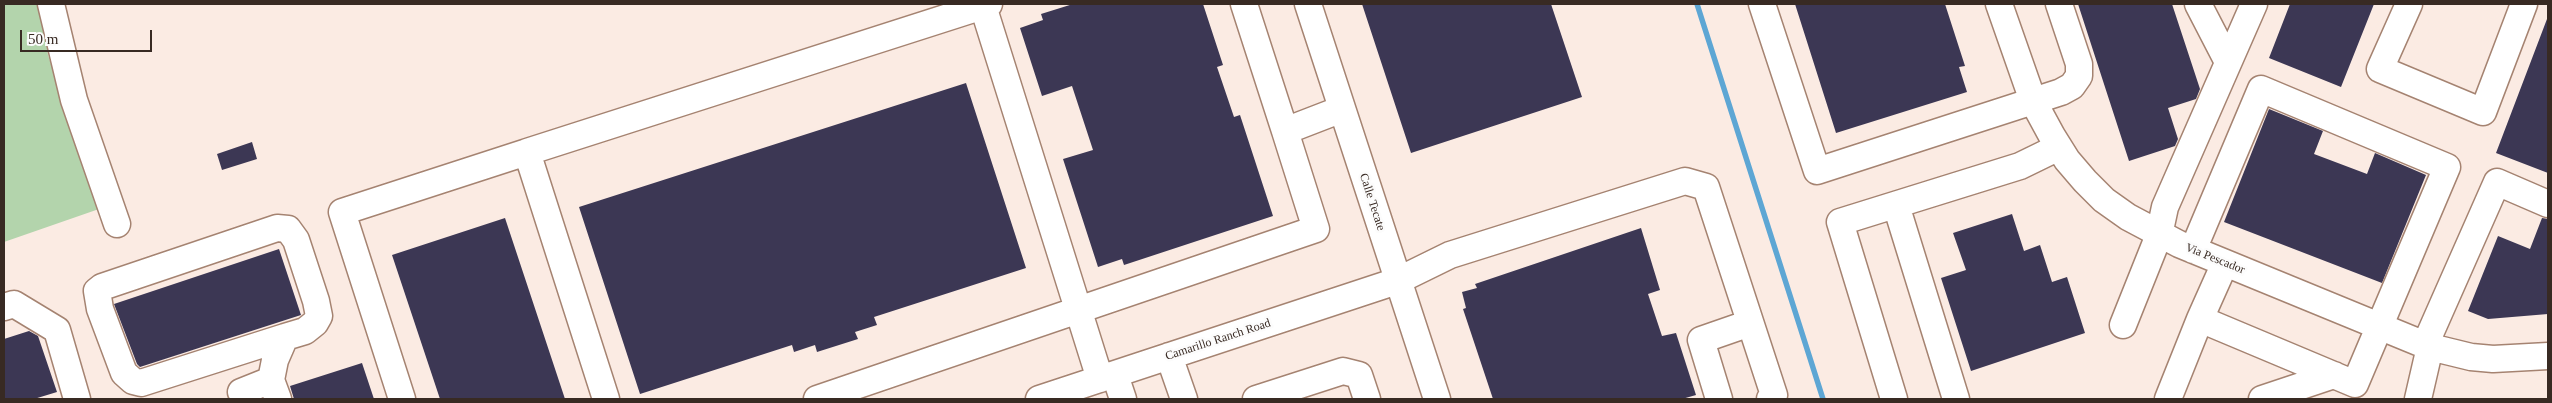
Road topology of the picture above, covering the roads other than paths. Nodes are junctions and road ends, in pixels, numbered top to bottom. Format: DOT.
graph roads {
  1 [pos="51,4"];
  2 [pos="1244,4"];
  3 [pos="1308,4"];
  4 [pos="1762,4"];
  5 [pos="1999,4"];
  6 [pos="2059,4"];
  7 [pos="2198,4"];
  8 [pos="2254,4"];
  9 [pos="2410,4"];
  10 [pos="2524,4"];
  11 [pos="986,5"];
  12 [pos="2228,62"];
  13 [pos="2034,101"];
  14 [pos="1342,109"];
  15 [pos="1285,131"];
  16 [pos="2059,147"];
  17 [pos="527,152"];
  18 [pos="2548,204"];
  19 [pos="1896,205"];
  20 [pos="117,224"];
  21 [pos="2159,234"];
  22 [pos="2193,250"];
  23 [pos="2225,263"];
  24 [pos="1397,281"];
  25 [pos="4,308"];
  26 [pos="1078,311"];
  27 [pos="2200,319"];
  28 [pos="1750,323"];
  29 [pos="2122,325"];
  30 [pos="2380,327"];
  31 [pos="285,337"];
  32 [pos="2428,346"];
  33 [pos="1169,356"];
  34 [pos="2548,356"];
  35 [pos="1108,377"];
  36 [pos="2347,386"];
  37 [pos="274,390"];
  38 [pos="242,392"];
  39 [pos="835,397"];
  40 [pos="1773,398"];
  41 [pos="77,399"];
  42 [pos="402,399"];
  43 [pos="606,399"];
  44 [pos="1039,399"];
  45 [pos="1122,399"];
  46 [pos="1184,399"];
  47 [pos="1256,399"];
  48 [pos="1367,399"];
  49 [pos="1437,399"];
  50 [pos="1719,399"];
  51 [pos="1894,399"];
  52 [pos="1956,399"];
  53 [pos="2168,399"];
  54 [pos="2264,399"];
  55 [pos="2418,399"];
  1 -- 20 [label="street"];
  2 -- 15 [label="street"];
  3 -- 14 [label="street, Calle Tecate"];
  4 -- 13 [label="street"];
  5 -- 13 [label="street, Via Pescador"];
  6 -- 13 [label="street"];
  7 -- 12 [label="street"];
  8 -- 12 [label="street"];
  9 -- 10 [label="street"];
  11 -- 17 [label="street"];
  11 -- 26 [label="street"];
  12 -- 21 [label="street"];
  13 -- 16 [label="street, Via Pescador"];
  14 -- 15 [label="street"];
  14 -- 24 [label="street, Calle Tecate"];
  15 -- 26 [label="street"];
  16 -- 19 [label="street"];
  16 -- 21 [label="street, Via Pescador"];
  17 -- 42 [label="street"];
  17 -- 43 [label="street"];
  18 -- 32 [label="street"];
  19 -- 51 [label="street"];
  19 -- 52 [label="street"];
  21 -- 22 [label="street, Via Pescador"];
  21 -- 29 [label="street"];
  22 -- 23 [label="street, Via Pescador"];
  22 -- 30 [label="street"];
  23 -- 27 [label="street"];
  23 -- 30 [label="street, Via Pescador"];
  24 -- 28 [label="street, Camarillo Ranch Road"];
  24 -- 33 [label="street, Camarillo Ranch Road"];
  24 -- 49 [label="street, Calle Tecate"];
  25 -- 41 [label="street"];
  26 -- 35 [label="street"];
  26 -- 39 [label="street"];
  27 -- 36 [label="street"];
  27 -- 53 [label="street"];
  28 -- 40 [label="street"];
  28 -- 50 [label="street"];
  30 -- 32 [label="street, Via Pescador"];
  30 -- 36 [label="street"];
  31 -- 31 [label="street"];
  31 -- 37 [label="street"];
  32 -- 34 [label="street, Via Pescador"];
  32 -- 55 [label="street"];
  33 -- 35 [label="street, Camarillo Ranch Road"];
  33 -- 46 [label="street"];
  35 -- 44 [label="street, Camarillo Ranch Road"];
  35 -- 45 [label="street"];
  36 -- 54 [label="street"];
  37 -- 38 [label="street"];
  47 -- 48 [label="street"];
}
